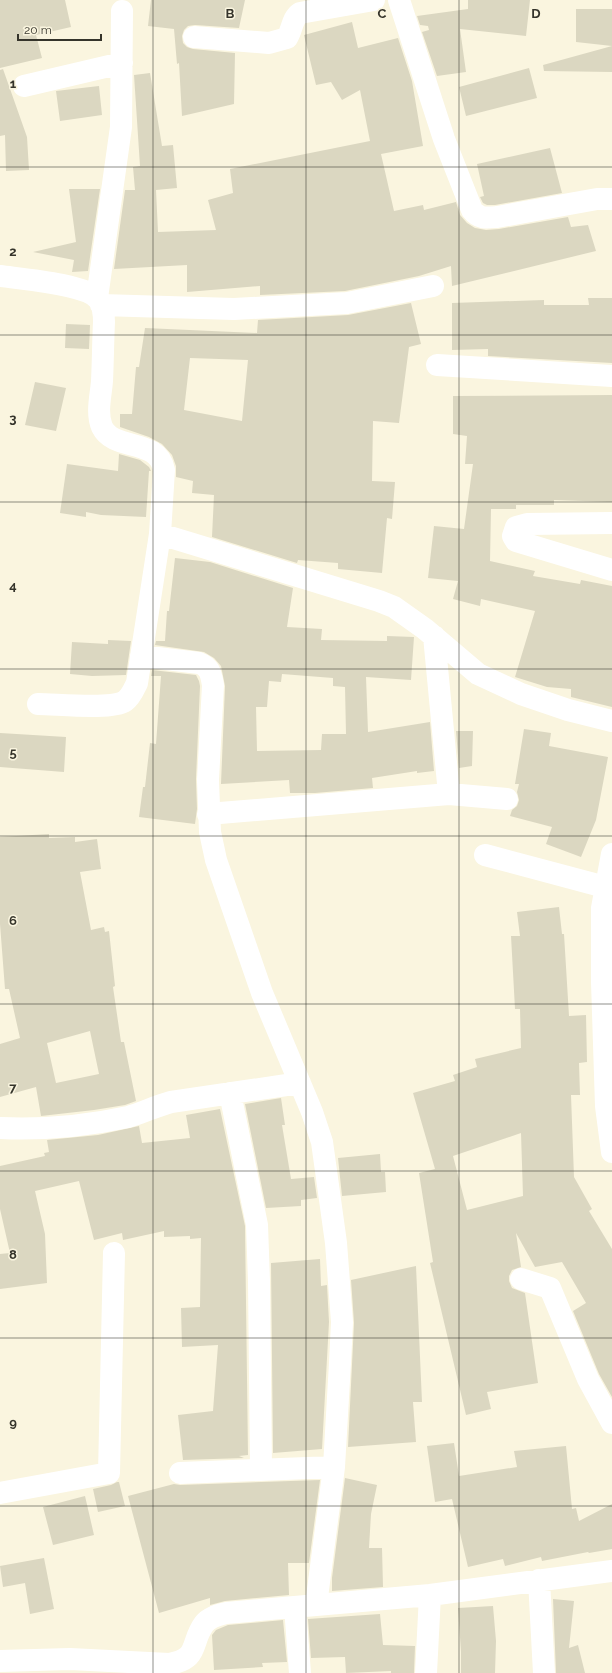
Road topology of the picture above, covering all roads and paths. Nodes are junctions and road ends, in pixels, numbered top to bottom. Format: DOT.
graph roads {
  1 [pos="374,0"];
  2 [pos="399,0"];
  3 [pos="122,11"];
  4 [pos="194,37"];
  5 [pos="122,63"];
  6 [pos="24,86"];
  7 [pos="612,199"];
  8 [pos="0,276"];
  9 [pos="433,286"];
  10 [pos="99,302"];
  11 [pos="437,365"];
  12 [pos="612,376"];
  13 [pos="612,522"];
  14 [pos="160,534"];
  15 [pos="612,570"];
  16 [pos="434,636"];
  17 [pos="141,656"];
  18 [pos="38,704"];
  19 [pos="612,720"];
  20 [pos="449,794"];
  21 [pos="507,799"];
  22 [pos="208,814"];
  23 [pos="612,854"];
  24 [pos="485,855"];
  25 [pos="606,887"];
  26 [pos="300,1082"];
  27 [pos="230,1093"];
  28 [pos="0,1128"];
  29 [pos="612,1152"];
  30 [pos="114,1253"];
  31 [pos="521,1279"];
  32 [pos="612,1423"];
  33 [pos="334,1467"];
  34 [pos="261,1470"];
  35 [pos="180,1473"];
  36 [pos="0,1493"];
  37 [pos="612,1571"];
  38 [pos="539,1580"];
  39 [pos="430,1595"];
  40 [pos="316,1605"];
  41 [pos="295,1607"];
  42 [pos="0,1661"];
  43 [pos="300,1673"];
  44 [pos="426,1673"];
  45 [pos="544,1673"];
  1 -- 4 [label="street"];
  2 -- 7 [label="street"];
  3 -- 5 [label="street"];
  5 -- 6 [label="street"];
  5 -- 10 [label="street"];
  8 -- 10 [label="street"];
  9 -- 10 [label="street"];
  10 -- 14 [label="street"];
  11 -- 12 [label="street"];
  13 -- 15 [label="street"];
  14 -- 16 [label="street"];
  14 -- 17 [label="street"];
  16 -- 19 [label="street"];
  16 -- 20 [label="street"];
  17 -- 18 [label="street"];
  17 -- 22 [label="street"];
  20 -- 21 [label="street"];
  20 -- 22 [label="street"];
  22 -- 26 [label="street"];
  23 -- 25 [label="street"];
  24 -- 25 [label="street"];
  25 -- 29 [label="street"];
  26 -- 27 [label="street"];
  26 -- 33 [label="street"];
  27 -- 28 [label="street"];
  27 -- 34 [label="street"];
  30 -- 36 [label="street"];
  31 -- 32 [label="street"];
  33 -- 34 [label="street"];
  33 -- 40 [label="street"];
  34 -- 35 [label="street"];
  37 -- 38 [label="street"];
  38 -- 39 [label="street"];
  38 -- 45 [label="street"];
  39 -- 40 [label="street"];
  39 -- 44 [label="street"];
  40 -- 41 [label="street"];
  41 -- 42 [label="street"];
  41 -- 43 [label="street"];
}
